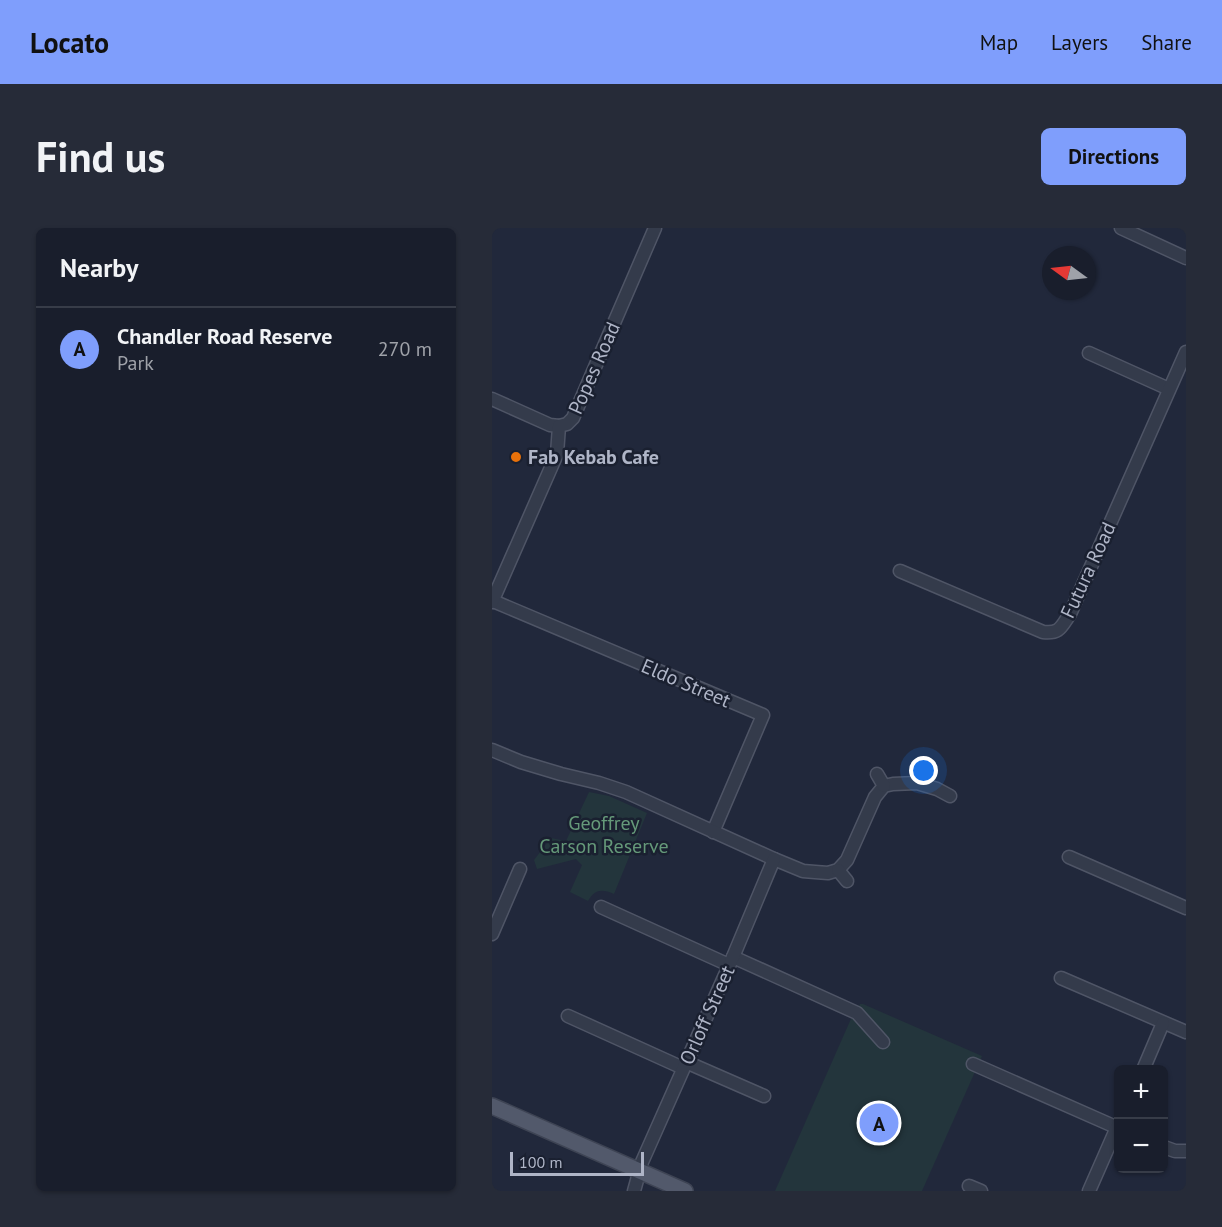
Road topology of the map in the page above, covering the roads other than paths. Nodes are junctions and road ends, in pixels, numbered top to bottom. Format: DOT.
graph roads {
  1 [pos="655,228"];
  2 [pos="1121,228"];
  3 [pos="1186,258"];
  4 [pos="1186,352"];
  5 [pos="1089,353"];
  6 [pos="1169,389"];
  7 [pos="492,399"];
  8 [pos="559,426"];
  9 [pos="900,571"];
  10 [pos="492,601"];
  11 [pos="492,750"];
  12 [pos="877,774"];
  13 [pos="884,786"];
  14 [pos="950,796"];
  15 [pos="712,832"];
  16 [pos="1069,857"];
  17 [pos="774,859"];
  18 [pos="520,869"];
  19 [pos="838,870"];
  20 [pos="847,881"];
  21 [pos="601,907"];
  22 [pos="1186,908"];
  23 [pos="492,934"];
  24 [pos="731,961"];
  25 [pos="1061,978"];
  26 [pos="568,1016"];
  27 [pos="1163,1023"];
  28 [pos="1186,1032"];
  29 [pos="883,1042"];
  30 [pos="974,1064"];
  31 [pos="684,1065"];
  32 [pos="1145,1065"];
  33 [pos="764,1096"];
  34 [pos="492,1107"];
  35 [pos="1114,1124"];
  36 [pos="1114,1135"];
  37 [pos="1168,1148"];
  38 [pos="1186,1152"];
  39 [pos="640,1171"];
  40 [pos="634,1191"];
  41 [pos="685,1191"];
  42 [pos="1089,1191"];
  1 -- 8 [label="street, Popes Road"];
  2 -- 3 [label="street"];
  4 -- 6 [label="street, Futura Road"];
  5 -- 6 [label="street"];
  6 -- 9 [label="street, Futura Road"];
  7 -- 8 [label="street"];
  8 -- 10 [label="street, Popes Road"];
  10 -- 15 [label="street, Eldo Street"];
  11 -- 15 [label="street"];
  12 -- 13 [label="street"];
  13 -- 14 [label="street"];
  13 -- 19 [label="street"];
  15 -- 17 [label="street"];
  16 -- 22 [label="street"];
  17 -- 19 [label="street"];
  17 -- 24 [label="street, Orloff Street"];
  18 -- 23 [label="street"];
  19 -- 20 [label="street"];
  21 -- 24 [label="street"];
  24 -- 29 [label="street"];
  24 -- 31 [label="street, Orloff Street"];
  25 -- 27 [label="street"];
  26 -- 31 [label="street"];
  27 -- 28 [label="street"];
  27 -- 32 [label="street"];
  30 -- 35 [label="street"];
  31 -- 33 [label="street"];
  31 -- 39 [label="street, Orloff Street"];
  34 -- 39 [label="main road"];
  36 -- 42 [label="street"];
  37 -- 38 [label="street"];
  39 -- 40 [label="street, Orloff Street"];
  39 -- 41 [label="main road"];
}
